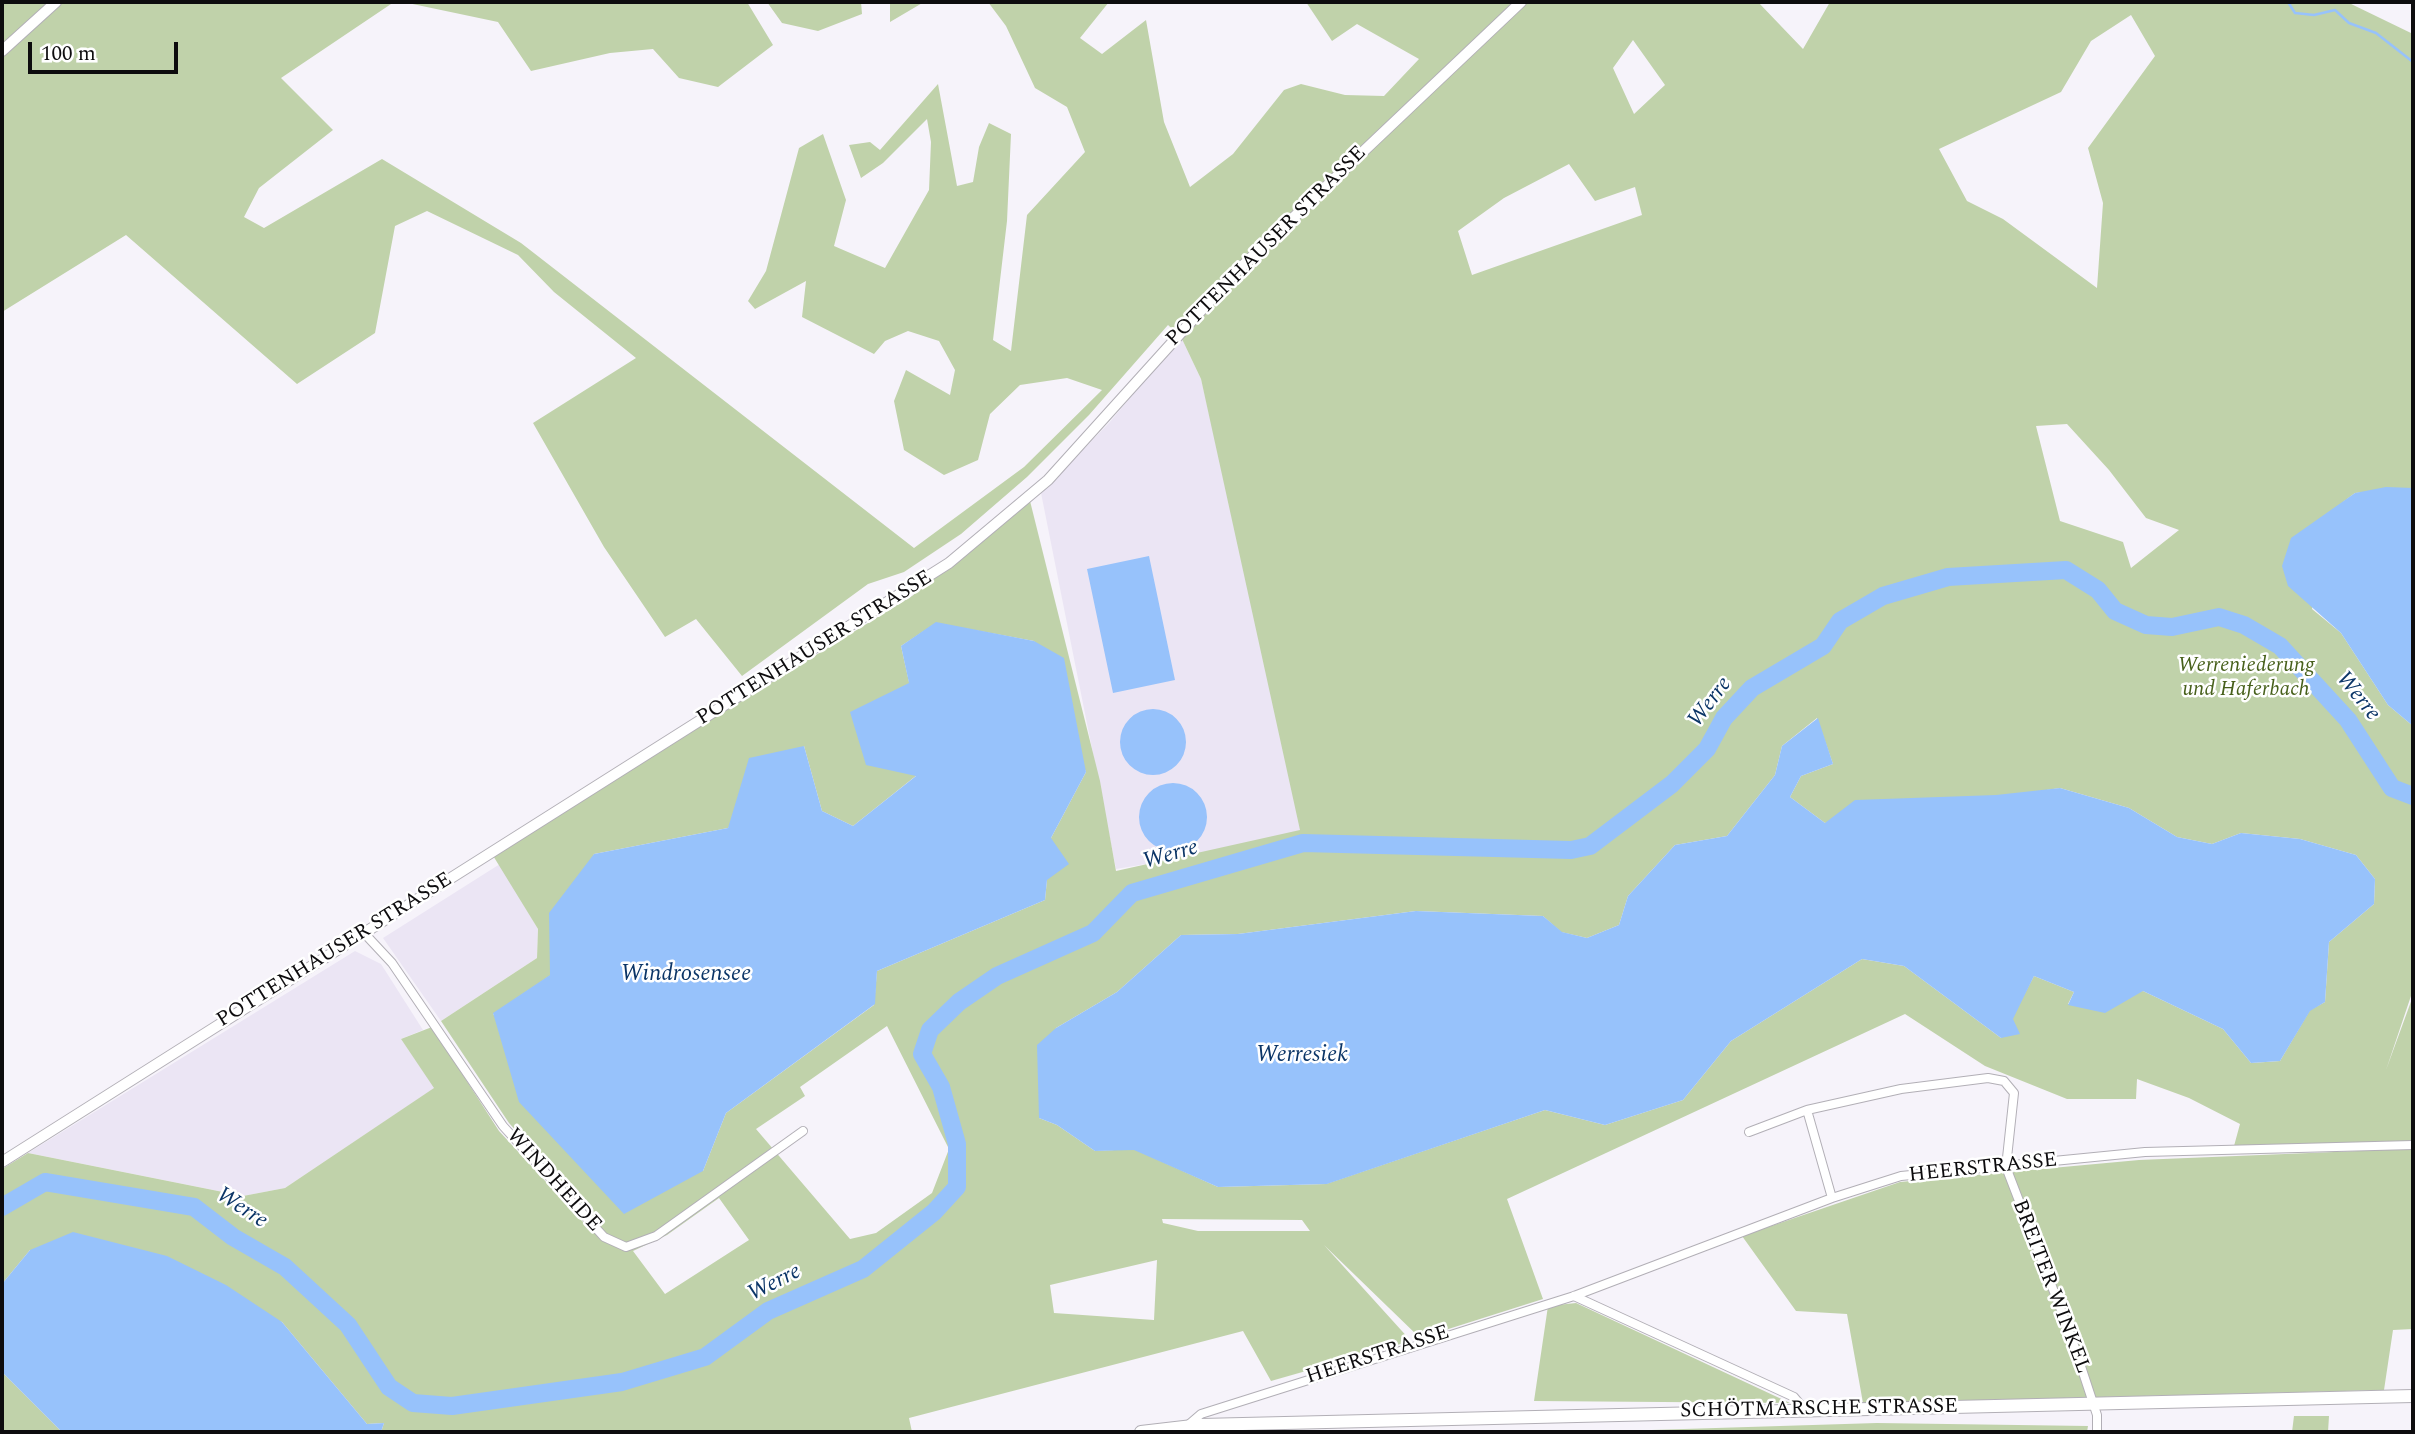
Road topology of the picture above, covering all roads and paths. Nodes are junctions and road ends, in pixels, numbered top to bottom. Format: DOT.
graph roads {
  1 [pos="55,2"];
  2 [pos="1521,2"];
  3 [pos="2,51"];
  4 [pos="364,933"];
  5 [pos="1807,1110"];
  6 [pos="803,1131"];
  7 [pos="1749,1132"];
  8 [pos="2413,1145"];
  9 [pos="2,1163"];
  10 [pos="2006,1167"];
  11 [pos="1832,1198"];
  12 [pos="1574,1296"];
  13 [pos="2413,1396"];
  14 [pos="2092,1404"];
  15 [pos="1805,1410"];
  16 [pos="1187,1426"];
  17 [pos="1141,1432"];
  18 [pos="2097,1432"];
  1 -- 3 [label="street"];
  2 -- 4 [label="street, POTTENHAUSER STRASSE"];
  4 -- 6 [label="street, WINDHEIDE"];
  4 -- 9 [label="street, POTTENHAUSER STRASSE"];
  5 -- 7 [label="street, BREITER WINKEL"];
  5 -- 10 [label="street, BREITER WINKEL"];
  5 -- 11 [label="street"];
  8 -- 10 [label="street, HEERSTRASSE"];
  10 -- 11 [label="street, HEERSTRASSE"];
  10 -- 14 [label="street, BREITER WINKEL"];
  11 -- 12 [label="street, HEERSTRASSE"];
  12 -- 15 [label="street"];
  12 -- 16 [label="street, HEERSTRASSE"];
  13 -- 14 [label="main road, SCHÖTMARSCHE STRASSE"];
  14 -- 15 [label="main road, SCHÖTMARSCHE STRASSE"];
  14 -- 18 [label="street, BREITER WINKEL"];
  15 -- 16 [label="main road, SCHÖTMARSCHE STRASSE"];
  16 -- 17 [label="main road, SCHÖTMARSCHE STRASSE"];
}
